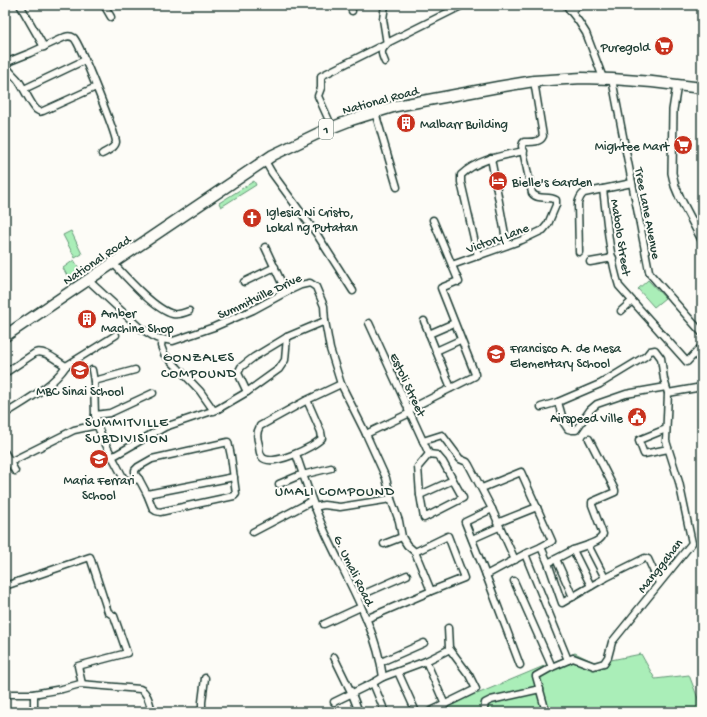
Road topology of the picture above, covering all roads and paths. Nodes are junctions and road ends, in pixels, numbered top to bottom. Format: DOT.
graph roads {
  1 [pos="20,5"];
  2 [pos="104,5"];
  3 [pos="385,5"];
  4 [pos="463,5"];
  5 [pos="566,5"];
  6 [pos="581,5"];
  7 [pos="570,11"];
  8 [pos="111,18"];
  9 [pos="387,44"];
  10 [pos="44,47"];
  11 [pos="85,60"];
  12 [pos="385,62"];
  13 [pos="6,65"];
  14 [pos="608,78"];
  15 [pos="534,81"];
  16 [pos="677,85"];
  17 [pos="96,87"];
  18 [pos="702,88"];
  19 [pos="24,89"];
  20 [pos="375,112"];
  21 [pos="332,127"];
  22 [pos="524,151"];
  23 [pos="102,154"];
  24 [pos="491,158"];
  25 [pos="265,161"];
  26 [pos="632,183"];
  27 [pos="397,187"];
  28 [pos="603,189"];
  29 [pos="433,220"];
  30 [pos="702,240"];
  31 [pos="508,245"];
  32 [pos="265,247"];
  33 [pos="579,252"];
  34 [pos="478,256"];
  35 [pos="613,258"];
  36 [pos="590,262"];
  37 [pos="113,263"];
  38 [pos="452,265"];
  39 [pos="275,268"];
  40 [pos="88,280"];
  41 [pos="244,282"];
  42 [pos="353,291"];
  43 [pos="286,292"];
  44 [pos="632,301"];
  45 [pos="621,311"];
  46 [pos="189,312"];
  47 [pos="325,321"];
  48 [pos="424,322"];
  49 [pos="369,323"];
  50 [pos="452,324"];
  51 [pos="702,333"];
  52 [pos="429,334"];
  53 [pos="116,335"];
  54 [pos="5,336"];
  55 [pos="286,337"];
  56 [pos="162,339"];
  57 [pos="458,341"];
  58 [pos="702,346"];
  59 [pos="436,351"];
  60 [pos="66,366"];
  61 [pos="92,370"];
  62 [pos="134,370"];
  63 [pos="5,373"];
  64 [pos="94,381"];
  65 [pos="341,384"];
  66 [pos="702,386"];
  67 [pos="451,388"];
  68 [pos="667,390"];
  69 [pos="247,392"];
  70 [pos="154,393"];
  71 [pos="307,400"];
  72 [pos="558,402"];
  73 [pos="541,406"];
  74 [pos="214,411"];
  75 [pos="409,411"];
  76 [pos="5,414"];
  77 [pos="95,415"];
  78 [pos="97,425"];
  79 [pos="666,429"];
  80 [pos="366,434"];
  81 [pos="589,439"];
  82 [pos="423,441"];
  83 [pos="668,449"];
  84 [pos="5,453"];
  85 [pos="296,454"];
  86 [pos="429,454"];
  87 [pos="112,456"];
  88 [pos="10,462"];
  89 [pos="331,468"];
  90 [pos="15,471"];
  91 [pos="303,475"];
  92 [pos="234,477"];
  93 [pos="139,479"];
  94 [pos="453,480"];
  95 [pos="279,484"];
  96 [pos="482,488"];
  97 [pos="147,494"];
  98 [pos="420,495"];
  99 [pos="391,499"];
  100 [pos="313,504"];
  101 [pos="537,507"];
  102 [pos="492,509"];
  103 [pos="498,525"];
  104 [pos="253,532"];
  105 [pos="402,537"];
  106 [pos="472,539"];
  107 [pos="384,544"];
  108 [pos="588,545"];
  109 [pos="541,547"];
  110 [pos="573,550"];
  111 [pos="415,552"];
  112 [pos="525,554"];
  113 [pos="556,559"];
  114 [pos="515,560"];
  115 [pos="548,563"];
  116 [pos="407,575"];
  117 [pos="486,575"];
  118 [pos="605,578"];
  119 [pos="514,581"];
  120 [pos="659,583"];
  121 [pos="5,586"];
  122 [pos="591,586"];
  123 [pos="429,592"];
  124 [pos="357,597"];
  125 [pos="573,597"];
  126 [pos="361,607"];
  127 [pos="366,619"];
  128 [pos="324,624"];
  129 [pos="448,628"];
  130 [pos="424,643"];
  131 [pos="449,648"];
  132 [pos="334,657"];
  133 [pos="568,660"];
  134 [pos="426,661"];
  135 [pos="381,662"];
  136 [pos="520,665"];
  137 [pos="552,667"];
  138 [pos="398,672"];
  139 [pos="383,677"];
  140 [pos="205,678"];
  141 [pos="373,683"];
  142 [pos="82,684"];
  143 [pos="540,689"];
  144 [pos="5,694"];
  145 [pos="34,694"];
  146 [pos="352,694"];
  147 [pos="334,702"];
  148 [pos="446,704"];
  149 [pos="34,712"];
  150 [pos="152,712"];
  151 [pos="202,712"];
  152 [pos="359,712"];
  153 [pos="385,712"];
  154 [pos="416,712"];
  155 [pos="429,712"];
  156 [pos="484,712"];
  157 [pos="546,712"];
  1 -- 10 [label="street"];
  2 -- 8 [label="street"];
  3 -- 9 [label="street"];
  4 -- 9 [label="street"];
  5 -- 7 [label="street, Tree Lane Avenue"];
  6 -- 7 [label="street"];
  7 -- 14 [label="street, Tree Lane Avenue"];
  9 -- 12 [label="street"];
  9 -- 21 [label="street"];
  10 -- 11 [label="street"];
  10 -- 13 [label="street"];
  11 -- 17 [label="street"];
  11 -- 19 [label="street"];
  13 -- 19 [label="street"];
  14 -- 15 [label="highway, National Road / 1"];
  14 -- 16 [label="highway, National Road / 1"];
  14 -- 26 [label="street, Tree Lane Avenue"];
  15 -- 20 [label="highway, National Road / 1"];
  15 -- 22 [label="street"];
  16 -- 18 [label="highway, National Road / 1"];
  16 -- 30 [label="street"];
  17 -- 19 [label="street"];
  17 -- 23 [label="street"];
  20 -- 21 [label="highway, National Road / 1"];
  20 -- 27 [label="street"];
  21 -- 25 [label="highway, National Road / 1"];
  22 -- 24 [label="street"];
  22 -- 31 [label="street, Victory Lane"];
  24 -- 31 [label="street"];
  24 -- 34 [label="street"];
  25 -- 37 [label="highway, National Road / 1"];
  25 -- 42 [label="street"];
  26 -- 28 [label="street"];
  26 -- 51 [label="street, Tree Lane Avenue"];
  28 -- 33 [label="street"];
  28 -- 35 [label="street, Mabolo Street"];
  29 -- 38 [label="street"];
  31 -- 34 [label="street, Victory Lane"];
  32 -- 39 [label="street"];
  34 -- 38 [label="street, Victory Lane"];
  35 -- 36 [label="street"];
  35 -- 44 [label="street, Mabolo Street"];
  37 -- 40 [label="highway, National Road / 1"];
  37 -- 46 [label="street"];
  38 -- 67 [label="street"];
  39 -- 41 [label="street"];
  39 -- 43 [label="street"];
  40 -- 54 [label="highway, National Road / 1"];
  40 -- 56 [label="street, Summitville Drive"];
  43 -- 47 [label="street, Summitville Drive"];
  43 -- 56 [label="street, Summitville Drive"];
  44 -- 45 [label="street"];
  44 -- 58 [label="street, Mabolo Street"];
  47 -- 55 [label="street"];
  47 -- 65 [label="street, Summitville Drive"];
  48 -- 52 [label="street"];
  49 -- 75 [label="street, Estoli Street"];
  50 -- 52 [label="street"];
  52 -- 59 [label="street"];
  53 -- 60 [label="street"];
  55 -- 69 [label="street"];
  55 -- 69 [label="street"];
  56 -- 74 [label="street"];
  57 -- 59 [label="street"];
  59 -- 67 [label="street"];
  60 -- 63 [label="street"];
  60 -- 76 [label="street"];
  61 -- 64 [label="street"];
  62 -- 64 [label="street"];
  64 -- 77 [label="street"];
  65 -- 71 [label="street"];
  65 -- 80 [label="street, Summitville Drive"];
  66 -- 68 [label="street"];
  67 -- 75 [label="street"];
  68 -- 72 [label="street"];
  68 -- 72 [label="street, Manggahan"];
  68 -- 79 [label="street, Manggahan"];
  69 -- 74 [label="street"];
  70 -- 77 [label="street"];
  71 -- 85 [label="street"];
  71 -- 85 [label="street"];
  72 -- 73 [label="street"];
  74 -- 87 [label="street"];
  75 -- 80 [label="street"];
  75 -- 82 [label="street, Estoli Street"];
  77 -- 78 [label="street"];
  78 -- 87 [label="street"];
  78 -- 88 [label="street"];
  79 -- 83 [label="street, Manggahan"];
  79 -- 83 [label="street"];
  80 -- 99 [label="street, Summitville Drive"];
  81 -- 108 [label="street"];
  82 -- 86 [label="street, Estoli Street"];
  82 -- 96 [label="street"];
  83 -- 120 [label="street, Manggahan"];
  84 -- 88 [label="street"];
  85 -- 91 [label="street, G. Umali Road"];
  86 -- 94 [label="street"];
  86 -- 98 [label="street"];
  87 -- 93 [label="street"];
  88 -- 90 [label="street"];
  89 -- 91 [label="street"];
  91 -- 95 [label="street"];
  91 -- 100 [label="street, G. Umali Road"];
  92 -- 93 [label="street"];
  92 -- 97 [label="street"];
  92 -- 97 [label="street"];
  93 -- 97 [label="street"];
  94 -- 98 [label="street"];
  94 -- 98 [label="street"];
  96 -- 101 [label="street"];
  96 -- 102 [label="street"];
  99 -- 100 [label="street"];
  99 -- 105 [label="street, Summitville Drive"];
  100 -- 104 [label="street"];
  100 -- 124 [label="street, G. Umali Road"];
  101 -- 103 [label="street"];
  101 -- 109 [label="street"];
  102 -- 103 [label="street"];
  102 -- 106 [label="street"];
  103 -- 106 [label="street"];
  103 -- 114 [label="street"];
  105 -- 107 [label="street"];
  105 -- 111 [label="street"];
  106 -- 117 [label="street"];
  108 -- 110 [label="street"];
  108 -- 118 [label="street"];
  109 -- 112 [label="street"];
  109 -- 115 [label="street"];
  110 -- 113 [label="street"];
  110 -- 122 [label="street"];
  111 -- 111 [label="street"];
  112 -- 114 [label="street"];
  112 -- 133 [label="street"];
  113 -- 115 [label="street"];
  113 -- 125 [label="street"];
  114 -- 117 [label="street"];
  115 -- 125 [label="street"];
  116 -- 124 [label="street"];
  117 -- 136 [label="street"];
  118 -- 120 [label="street"];
  118 -- 122 [label="street"];
  119 -- 137 [label="street"];
  120 -- 133 [label="street, Manggahan"];
  121 -- 142 [label="street"];
  122 -- 125 [label="street"];
  123 -- 127 [label="street"];
  124 -- 126 [label="street, G. Umali Road"];
  126 -- 127 [label="street, G. Umali Road"];
  126 -- 128 [label="street"];
  127 -- 135 [label="street, G. Umali Road"];
  129 -- 131 [label="street"];
  130 -- 135 [label="street"];
  131 -- 134 [label="street"];
  131 -- 148 [label="street"];
  132 -- 146 [label="street"];
  133 -- 137 [label="street"];
  134 -- 138 [label="street"];
  134 -- 148 [label="street"];
  135 -- 139 [label="street, G. Umali Road"];
  137 -- 143 [label="street"];
  138 -- 139 [label="street"];
  138 -- 154 [label="street"];
  139 -- 141 [label="street"];
  140 -- 151 [label="street"];
  141 -- 146 [label="street"];
  141 -- 153 [label="street"];
  142 -- 145 [label="street"];
  142 -- 150 [label="street"];
  143 -- 156 [label="street"];
  143 -- 157 [label="street"];
  144 -- 145 [label="street"];
  145 -- 149 [label="street"];
  146 -- 147 [label="street"];
  146 -- 152 [label="street"];
  148 -- 155 [label="street"];
}
